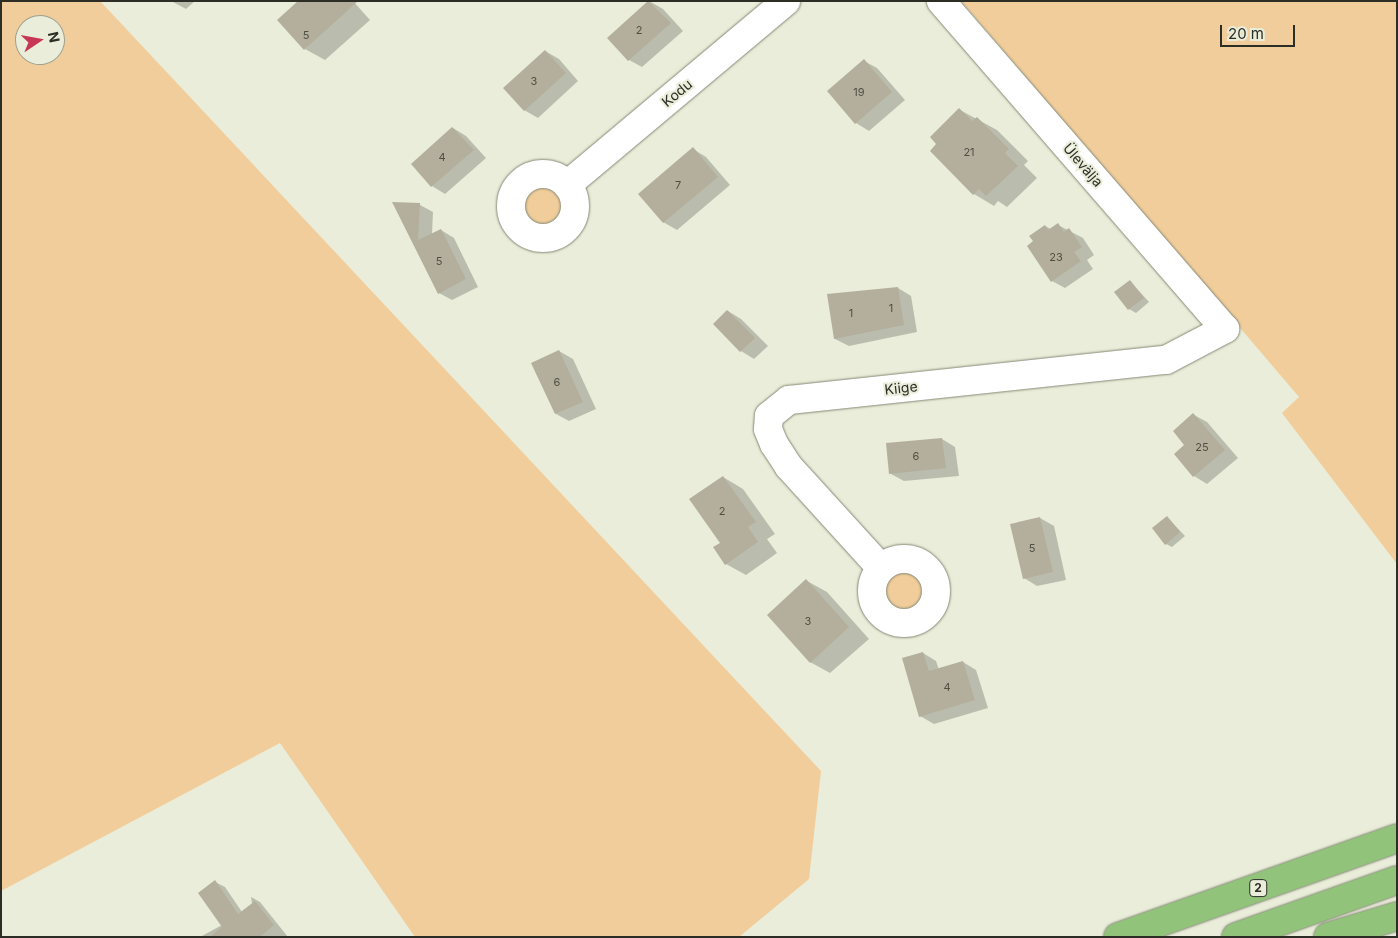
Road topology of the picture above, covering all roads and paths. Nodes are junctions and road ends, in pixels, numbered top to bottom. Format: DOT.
graph roads {
  1 [pos="786,1"];
  2 [pos="942,1"];
  3 [pos="567,185"];
  4 [pos="1225,329"];
  5 [pos="881,568"];
  6 [pos="1397,838"];
  7 [pos="1397,880"];
  8 [pos="1397,916"];
  9 [pos="1118,937"];
  10 [pos="1236,937"];
  11 [pos="1328,937"];
  1 -- 3 [label="street, Kodu"];
  2 -- 4 [label="street, Ülevälja"];
  4 -- 5 [label="street, Kiige"];
  6 -- 9 [label="highway, 2"];
  7 -- 10 [label="highway"];
  8 -- 11 [label="highway"];
}
